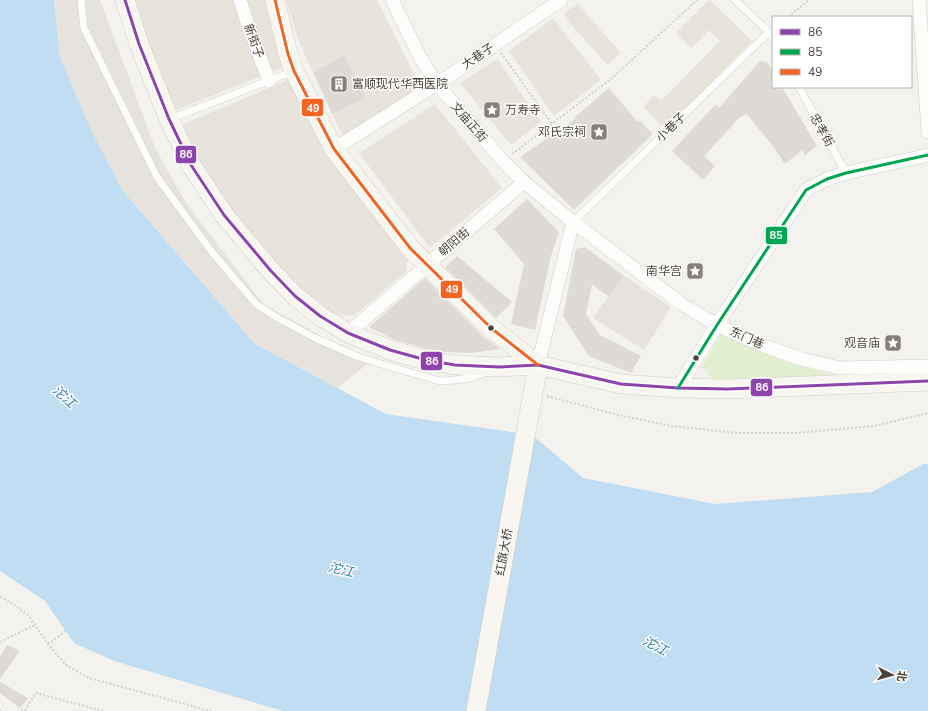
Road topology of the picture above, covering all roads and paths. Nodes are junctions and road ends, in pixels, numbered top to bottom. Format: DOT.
graph roads {
  1 [pos="81,0"];
  2 [pos="125,0"];
  3 [pos="240,0"];
  4 [pos="275,0"];
  5 [pos="392,0"];
  6 [pos="561,0"];
  7 [pos="697,0"];
  8 [pos="735,0"];
  9 [pos="809,0"];
  10 [pos="919,0"];
  11 [pos="789,16"];
  12 [pos="769,32"];
  13 [pos="772,38"];
  14 [pos="495,45"];
  15 [pos="294,71"];
  16 [pos="269,81"];
  17 [pos="437,84"];
  18 [pos="800,88"];
  19 [pos="169,119"];
  20 [pos="552,124"];
  21 [pos="928,132"];
  22 [pos="334,149"];
  23 [pos="928,155"];
  24 [pos="503,161"];
  25 [pos="846,173"];
  26 [pos="524,182"];
  27 [pos="573,222"];
  28 [pos="427,265"];
  29 [pos="717,324"];
  30 [pos="348,333"];
  31 [pos="538,365"];
  32 [pos="928,366"];
  33 [pos="499,367"];
  34 [pos="928,381"];
  35 [pos="678,388"];
  36 [pos="532,392"];
  37 [pos="928,413"];
  38 [pos="0,598"];
  39 [pos="35,625"];
  40 [pos="66,631"];
  41 [pos="0,642"];
  42 [pos="48,644"];
  43 [pos="21,711"];
  44 [pos="103,711"];
  45 [pos="211,711"];
  46 [pos="476,711"];
  1 -- 33 [label="lane"];
  2 -- 19 [label="street"];
  3 -- 16 [label="street, 新街子"];
  4 -- 15 [label="street"];
  5 -- 17 [label="street, 文庙正街"];
  6 -- 14 [label="street, 大巷子"];
  7 -- 20 [label="path"];
  8 -- 12 [label="lane"];
  9 -- 11 [label="path"];
  10 -- 21 [label="street"];
  12 -- 13 [label="lane"];
  12 -- 27 [label="lane, 小巷子"];
  14 -- 17 [label="street, 大巷子"];
  14 -- 20 [label="path"];
  15 -- 16 [label="lane"];
  15 -- 22 [label="street"];
  16 -- 19 [label="lane"];
  17 -- 22 [label="street, 大巷子"];
  17 -- 24 [label="street, 文庙正街"];
  18 -- 25 [label="lane, 忠孝街"];
  19 -- 30 [label="street"];
  20 -- 24 [label="path"];
  22 -- 28 [label="street"];
  23 -- 25 [label="street"];
  24 -- 26 [label="street, 文庙正街"];
  25 -- 29 [label="street"];
  26 -- 27 [label="street, 文庙正街"];
  26 -- 28 [label="street, 朝阳街"];
  27 -- 29 [label="street, 东门巷"];
  27 -- 31 [label="street"];
  28 -- 30 [label="street, 朝阳街"];
  28 -- 31 [label="street"];
  29 -- 32 [label="street, 东门巷"];
  29 -- 35 [label="street"];
  30 -- 33 [label="street"];
  31 -- 33 [label="street"];
  31 -- 35 [label="street"];
  31 -- 36 [label="street, 红旗大桥"];
  34 -- 35 [label="street"];
  36 -- 37 [label="path"];
  36 -- 46 [label="street, 红旗大桥"];
  38 -- 39 [label="path"];
  39 -- 41 [label="path"];
  39 -- 42 [label="path"];
  40 -- 42 [label="path"];
  42 -- 45 [label="path"];
  43 -- 44 [label="path"];
}
